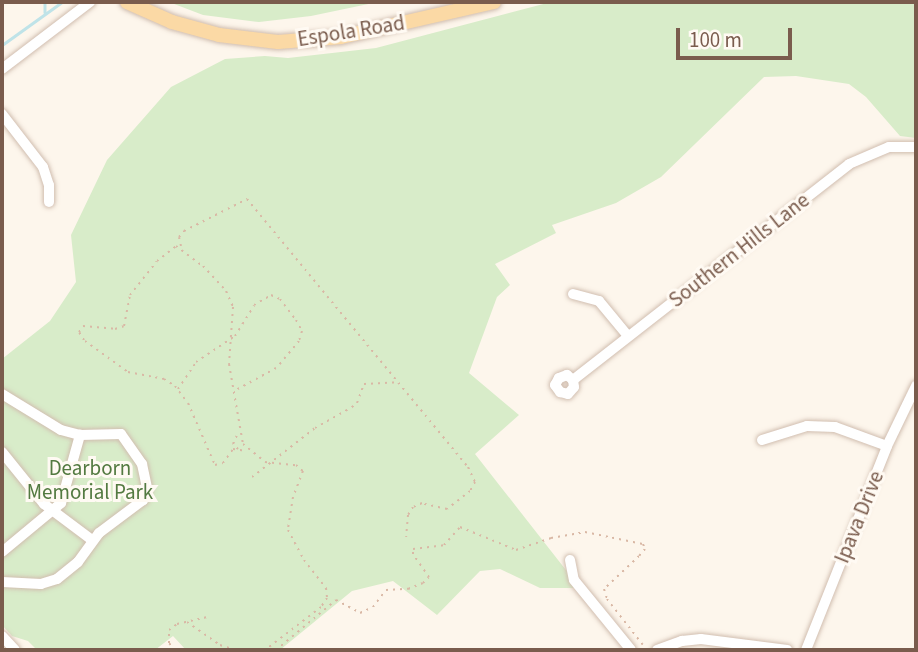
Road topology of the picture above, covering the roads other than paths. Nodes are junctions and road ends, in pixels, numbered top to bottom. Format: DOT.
graph roads {
  1 [pos="90,2"];
  2 [pos="127,2"];
  3 [pos="494,2"];
  4 [pos="2,69"];
  5 [pos="2,114"];
  6 [pos="916,147"];
  7 [pos="49,202"];
  8 [pos="573,294"];
  9 [pos="628,336"];
  10 [pos="573,380"];
  11 [pos="916,386"];
  12 [pos="2,394"];
  13 [pos="80,435"];
  14 [pos="762,440"];
  15 [pos="887,446"];
  16 [pos="2,452"];
  17 [pos="53,513"];
  18 [pos="92,540"];
  19 [pos="4,546"];
  20 [pos="570,560"];
  21 [pos="2,582"];
  22 [pos="2,636"];
  23 [pos="10,649"];
  24 [pos="631,650"];
  25 [pos="657,650"];
  26 [pos="787,650"];
  27 [pos="807,650"];
  1 -- 4 [label="street"];
  2 -- 3 [label="main road, Espola Road"];
  5 -- 7 [label="street"];
  6 -- 9 [label="street, Southern Hills Lane"];
  8 -- 9 [label="street"];
  9 -- 10 [label="street, Southern Hills Lane"];
  11 -- 15 [label="street, Ipava Drive"];
  12 -- 13 [label="street"];
  13 -- 17 [label="street"];
  13 -- 18 [label="street"];
  14 -- 15 [label="street"];
  15 -- 27 [label="street, Ipava Drive"];
  16 -- 17 [label="street"];
  17 -- 18 [label="street"];
  17 -- 19 [label="street"];
  18 -- 21 [label="street"];
  20 -- 24 [label="street"];
  22 -- 23 [label="street"];
  25 -- 26 [label="street"];
}
